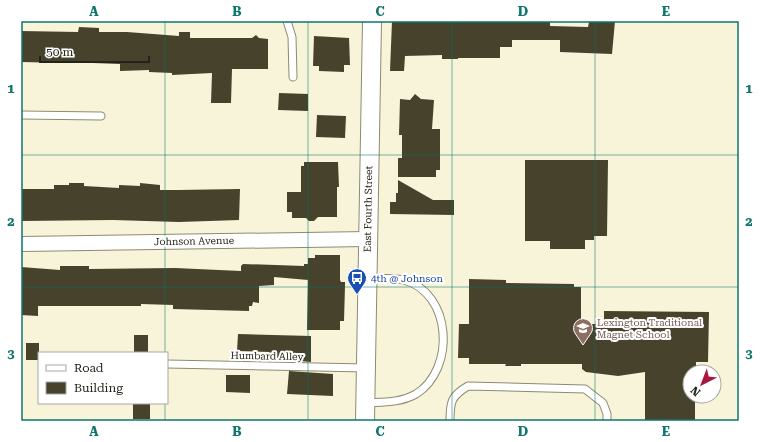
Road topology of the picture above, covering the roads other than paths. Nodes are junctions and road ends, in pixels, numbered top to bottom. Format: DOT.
graph roads {
  1 [pos="287,21"];
  2 [pos="372,21"];
  3 [pos="292,77"];
  4 [pos="21,115"];
  5 [pos="101,116"];
  6 [pos="368,239"];
  7 [pos="21,244"];
  8 [pos="367,278"];
  9 [pos="168,364"];
  10 [pos="366,368"];
  11 [pos="365,403"];
  12 [pos="365,421"];
  13 [pos="450,421"];
  14 [pos="607,421"];
  1 -- 3 [label="lane"];
  2 -- 6 [label="street, East Fourth Street"];
  4 -- 5 [label="lane"];
  6 -- 7 [label="street, Johnson Avenue"];
  6 -- 8 [label="street, East Fourth Street"];
  8 -- 10 [label="street, East Fourth Street"];
  8 -- 11 [label="lane"];
  9 -- 10 [label="lane, Humbard Alley"];
  10 -- 11 [label="street, East Fourth Street"];
  11 -- 12 [label="street, East Fourth Street"];
  13 -- 14 [label="lane"];
}
